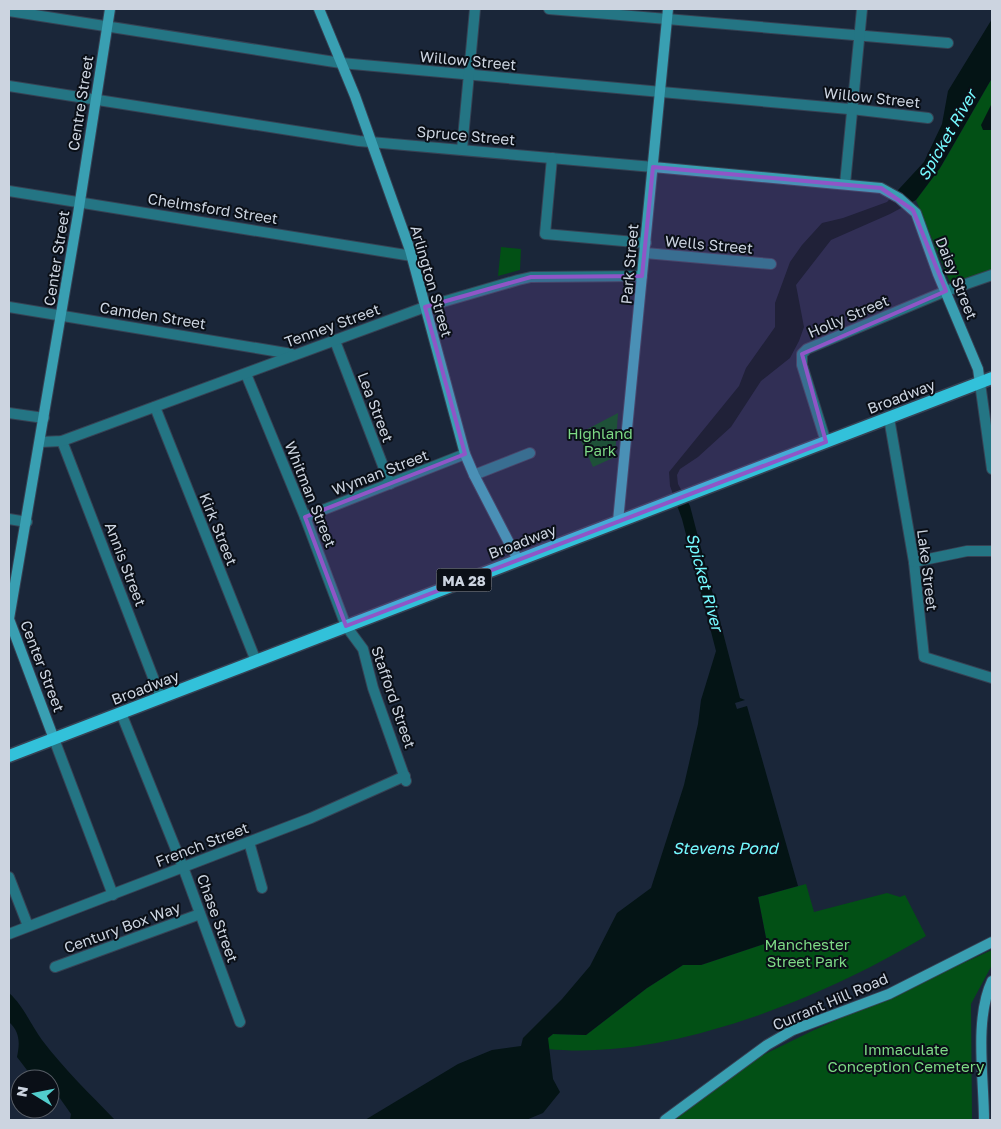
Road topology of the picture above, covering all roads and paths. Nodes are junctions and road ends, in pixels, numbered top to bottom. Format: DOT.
graph roads {
  1 [pos="110,9"];
  2 [pos="319,9"];
  3 [pos="475,9"];
  4 [pos="549,9"];
  5 [pos="862,9"];
  6 [pos="9,12"];
  7 [pos="668,14"];
  8 [pos="107,27"];
  9 [pos="859,36"];
  10 [pos="948,43"];
  11 [pos="340,63"];
  12 [pos="468,76"];
  13 [pos="9,86"];
  14 [pos="660,92"];
  15 [pos="96,100"];
  16 [pos="852,110"];
  17 [pos="928,118"];
  18 [pos="371,142"];
  19 [pos="462,149"];
  20 [pos="552,158"];
  21 [pos="653,167"];
  22 [pos="845,184"];
  23 [pos="9,191"];
  24 [pos="80,202"];
  25 [pos="916,213"];
  26 [pos="645,248"];
  27 [pos="412,256"];
  28 [pos="771,264"];
  29 [pos="992,275"];
  30 [pos="642,276"];
  31 [pos="946,291"];
  32 [pos="9,307"];
  33 [pos="425,307"];
  34 [pos="61,316"];
  35 [pos="335,341"];
  36 [pos="292,354"];
  37 [pos="246,374"];
  38 [pos="986,381"];
  39 [pos="155,407"];
  40 [pos="9,413"];
  41 [pos="44,418"];
  42 [pos="889,418"];
  43 [pos="62,441"];
  44 [pos="40,442"];
  45 [pos="826,442"];
  46 [pos="530,453"];
  47 [pos="465,454"];
  48 [pos="992,469"];
  49 [pos="474,475"];
  50 [pos="390,484"];
  51 [pos="305,517"];
  52 [pos="9,519"];
  53 [pos="618,521"];
  54 [pos="27,522"];
  55 [pos="992,551"];
  56 [pos="518,560"];
  57 [pos="914,562"];
  58 [pos="9,619"];
  59 [pos="346,626"];
  60 [pos="256,661"];
  61 [pos="992,678"];
  62 [pos="161,698"];
  63 [pos="121,713"];
  64 [pos="54,739"];
  65 [pos="9,756"];
  66 [pos="405,779"];
  67 [pos="249,842"];
  68 [pos="184,867"];
  69 [pos="9,877"];
  70 [pos="262,888"];
  71 [pos="113,895"];
  72 [pos="200,914"];
  73 [pos="28,926"];
  74 [pos="9,934"];
  75 [pos="992,942"];
  76 [pos="55,967"];
  77 [pos="992,981"];
  78 [pos="240,1022"];
  79 [pos="665,1120"];
  80 [pos="984,1120"];
  1 -- 8 [label="street, Centre Street"];
  2 -- 11 [label="street, Arlington Street"];
  3 -- 12 [label="street"];
  4 -- 7 [label="street"];
  5 -- 9 [label="street"];
  6 -- 8 [label="street, Willow Street"];
  7 -- 9 [label="street"];
  7 -- 14 [label="street, Park Street"];
  8 -- 11 [label="street, Willow Street"];
  8 -- 15 [label="street, Centre Street"];
  9 -- 10 [label="street"];
  9 -- 16 [label="street"];
  11 -- 12 [label="street, Willow Street"];
  11 -- 18 [label="street, Arlington Street"];
  12 -- 14 [label="street, Willow Street"];
  12 -- 19 [label="street"];
  13 -- 15 [label="street, Spruce Street"];
  14 -- 16 [label="street, Willow Street"];
  14 -- 21 [label="street, Park Street"];
  15 -- 18 [label="street, Spruce Street"];
  15 -- 24 [label="street, Centre Street"];
  16 -- 17 [label="street, Willow Street"];
  16 -- 22 [label="street"];
  18 -- 19 [label="street, Spruce Street"];
  18 -- 27 [label="street, Arlington Street"];
  19 -- 20 [label="street, Spruce Street"];
  20 -- 21 [label="street, Spruce Street"];
  20 -- 26 [label="street, Wells Street"];
  21 -- 22 [label="street, Spruce Street"];
  21 -- 26 [label="street, Park Street"];
  22 -- 25 [label="street, Spruce Street"];
  23 -- 24 [label="street, Chelmsford Street"];
  24 -- 27 [label="street, Chelmsford Street"];
  24 -- 34 [label="street, Center Street"];
  25 -- 31 [label="street, Daisy Street"];
  26 -- 28 [label="street, Wells Street"];
  26 -- 30 [label="street, Park Street"];
  27 -- 33 [label="street, Arlington Street"];
  29 -- 31 [label="street, Holly Street"];
  30 -- 33 [label="street, Tenney Street"];
  30 -- 53 [label="street, Park Street"];
  31 -- 38 [label="street, Daisy Street"];
  31 -- 45 [label="street, Holly Street"];
  32 -- 34 [label="street, Camden Street"];
  33 -- 35 [label="street, Tenney Street"];
  33 -- 47 [label="street, Arlington Street"];
  34 -- 36 [label="street, Camden Street"];
  34 -- 41 [label="street, Center Street"];
  35 -- 36 [label="street, Tenney Street"];
  35 -- 50 [label="street, Lea Street"];
  36 -- 37 [label="street, Tenney Street"];
  37 -- 39 [label="street, Tenney Street"];
  37 -- 51 [label="street, Whitman Street"];
  38 -- 42 [label="main road, Broadway / MA 28"];
  38 -- 48 [label="street"];
  39 -- 43 [label="street, Tenney Street"];
  39 -- 60 [label="street, Kirk Street"];
  40 -- 41 [label="street"];
  41 -- 44 [label="street, Center Street"];
  42 -- 45 [label="main road, Broadway / MA 28"];
  42 -- 57 [label="street, Lake Street"];
  43 -- 44 [label="street, Tenney Street"];
  43 -- 62 [label="street, Annis Street"];
  44 -- 54 [label="street, Center Street"];
  45 -- 53 [label="main road, Broadway / MA 28"];
  46 -- 49 [label="street"];
  47 -- 49 [label="street, Arlington Street"];
  47 -- 50 [label="street, Wyman Street"];
  49 -- 56 [label="street, Arlington Street"];
  50 -- 51 [label="street, Wyman Street"];
  51 -- 59 [label="street, Whitman Street"];
  52 -- 54 [label="street"];
  53 -- 56 [label="main road, Broadway / MA 28"];
  54 -- 58 [label="street, Center Street"];
  55 -- 57 [label="street"];
  56 -- 59 [label="main road, Broadway / MA 28"];
  57 -- 61 [label="street, Lake Street"];
  58 -- 64 [label="street, Center Street"];
  59 -- 60 [label="main road, Broadway / MA 28"];
  59 -- 66 [label="street, Stafford Street"];
  60 -- 62 [label="main road, Broadway / MA 28"];
  62 -- 63 [label="main road, Broadway / MA 28"];
  63 -- 64 [label="main road, Broadway / MA 28"];
  63 -- 68 [label="street, Chase Street"];
  64 -- 65 [label="main road, Broadway / MA 28"];
  64 -- 71 [label="street, Center Street"];
  66 -- 67 [label="street, French Street"];
  67 -- 68 [label="street, French Street"];
  67 -- 70 [label="street"];
  68 -- 71 [label="street, French Street"];
  68 -- 72 [label="street, Chase Street"];
  69 -- 73 [label="street"];
  71 -- 73 [label="street, French Street"];
  72 -- 76 [label="street, Century Box Way"];
  72 -- 78 [label="street, Chase Street"];
  73 -- 74 [label="street, French Street"];
  75 -- 79 [label="street, Currant Hill Road"];
  77 -- 80 [label="street"];
}
